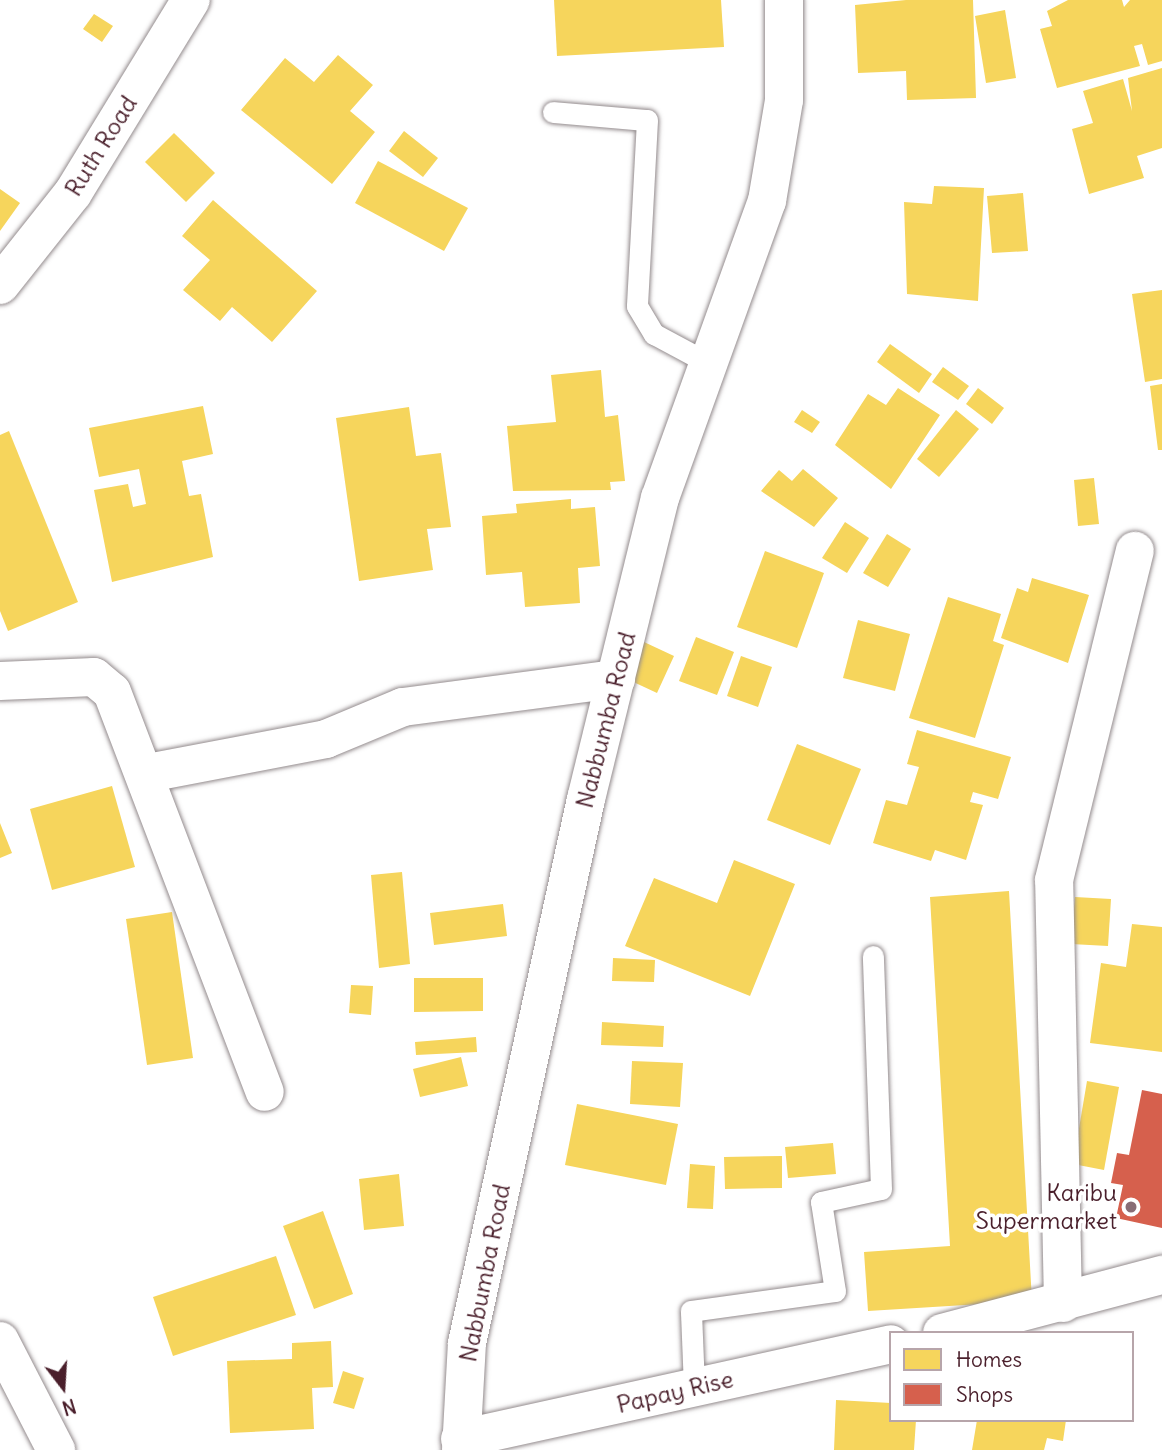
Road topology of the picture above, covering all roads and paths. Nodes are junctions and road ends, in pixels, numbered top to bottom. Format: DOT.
graph roads {
  1 [pos="191,0"];
  2 [pos="784,0"];
  3 [pos="553,112"];
  4 [pos="0,285"];
  5 [pos="708,363"];
  6 [pos="1135,551"];
  7 [pos="616,679"];
  8 [pos="0,681"];
  9 [pos="148,773"];
  10 [pos="873,957"];
  11 [pos="265,1092"];
  12 [pos="1162,1275"];
  13 [pos="1063,1303"];
  14 [pos="950,1331"];
  15 [pos="0,1341"];
  16 [pos="889,1344"];
  17 [pos="695,1387"];
  18 [pos="461,1445"];
  19 [pos="56,1450"];
  1 -- 4 [label="street, Ruth Road"];
  2 -- 5 [label="street, Nabbumba Road"];
  3 -- 5 [label="lane"];
  5 -- 7 [label="street, Nabbumba Road"];
  6 -- 13 [label="street"];
  7 -- 9 [label="street"];
  7 -- 18 [label="street, Nabbumba Road"];
  8 -- 9 [label="street"];
  9 -- 11 [label="street"];
  10 -- 17 [label="lane"];
  12 -- 13 [label="street"];
  13 -- 14 [label="street"];
  15 -- 19 [label="street"];
  16 -- 17 [label="street, Papay Rise"];
  17 -- 18 [label="street, Papay Rise"];
}
